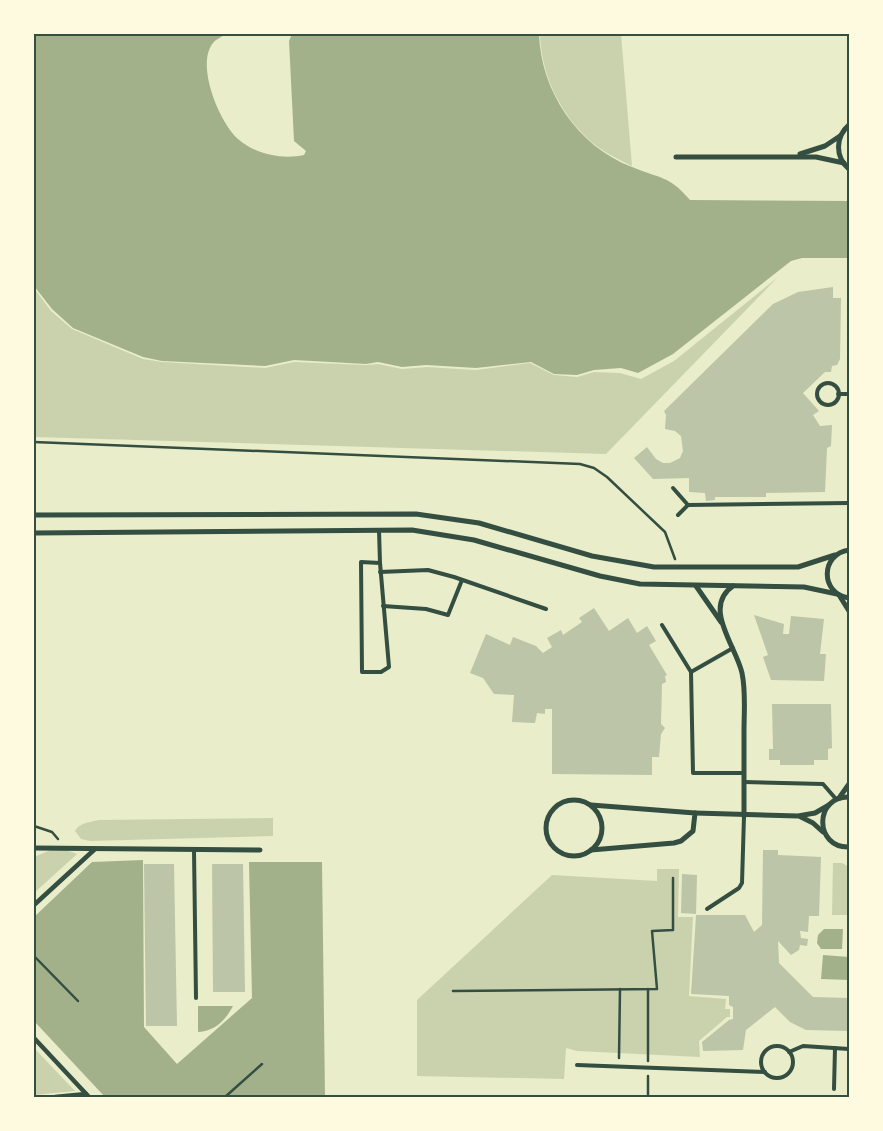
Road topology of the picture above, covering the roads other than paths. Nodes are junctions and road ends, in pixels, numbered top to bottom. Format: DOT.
graph roads {
  1 [pos="849,125"];
  2 [pos="840,136"];
  3 [pos="792,156"];
  4 [pos="676,157"];
  5 [pos="844,163"];
  6 [pos="849,168"];
  7 [pos="838,394"];
  8 [pos="849,394"];
  9 [pos="673,488"];
  10 [pos="849,503"];
  11 [pos="688,505"];
  12 [pos="34,515"];
  13 [pos="678,515"];
  14 [pos="379,530"];
  15 [pos="34,532"];
  16 [pos="849,546"];
  17 [pos="849,550"];
  18 [pos="842,551"];
  19 [pos="835,555"];
  20 [pos="380,563"];
  21 [pos="380,572"];
  22 [pos="462,580"];
  23 [pos="696,586"];
  24 [pos="733,586"];
  25 [pos="838,594"];
  26 [pos="849,598"];
  27 [pos="384,606"];
  28 [pos="546,609"];
  29 [pos="849,611"];
  30 [pos="662,625"];
  31 [pos="723,626"];
  32 [pos="733,648"];
  33 [pos="691,672"];
  34 [pos="744,774"];
  35 [pos="744,782"];
  36 [pos="849,784"];
  37 [pos="849,797"];
  38 [pos="837,799"];
  39 [pos="591,805"];
  40 [pos="828,805"];
  41 [pos="696,812"];
  42 [pos="744,816"];
  43 [pos="798,816"];
  44 [pos="825,834"];
  45 [pos="849,847"];
  46 [pos="34,848"];
  47 [pos="95,849"];
  48 [pos="194,850"];
  49 [pos="260,850"];
  50 [pos="591,850"];
  51 [pos="34,905"];
  52 [pos="707,909"];
  53 [pos="196,998"];
  54 [pos="34,1038"];
  55 [pos="835,1048"];
  56 [pos="849,1048"];
  57 [pos="789,1052"];
  58 [pos="577,1065"];
  59 [pos="765,1072"];
  60 [pos="834,1089"];
  61 [pos="87,1096"];
  62 [pos="55,1097"];
  1 -- 2 [label="street"];
  2 -- 3 [label="street"];
  2 -- 5 [label="street"];
  3 -- 4 [label="street"];
  3 -- 5 [label="street"];
  5 -- 6 [label="street"];
  7 -- 7 [label="lane"];
  7 -- 8 [label="lane"];
  9 -- 11 [label="lane"];
  10 -- 11 [label="lane"];
  11 -- 13 [label="lane"];
  12 -- 19 [label="street"];
  14 -- 15 [label="street"];
  14 -- 20 [label="lane"];
  14 -- 23 [label="street"];
  16 -- 18 [label="street"];
  17 -- 18 [label="street"];
  18 -- 19 [label="street"];
  19 -- 25 [label="street"];
  20 -- 21 [label="lane"];
  20 -- 27 [label="lane"];
  21 -- 22 [label="lane"];
  21 -- 27 [label="lane"];
  22 -- 27 [label="lane"];
  22 -- 28 [label="lane"];
  23 -- 24 [label="street"];
  23 -- 31 [label="street"];
  24 -- 25 [label="street"];
  24 -- 31 [label="street"];
  25 -- 26 [label="street"];
  25 -- 29 [label="street"];
  30 -- 33 [label="lane"];
  31 -- 32 [label="street"];
  32 -- 33 [label="lane"];
  32 -- 34 [label="street"];
  33 -- 34 [label="lane"];
  34 -- 35 [label="street"];
  35 -- 38 [label="lane"];
  35 -- 42 [label="street"];
  36 -- 38 [label="street"];
  37 -- 38 [label="street"];
  38 -- 40 [label="street"];
  39 -- 41 [label="street"];
  39 -- 50 [label="street"];
  39 -- 50 [label="street"];
  40 -- 43 [label="street"];
  40 -- 44 [label="street"];
  41 -- 42 [label="street"];
  41 -- 50 [label="street"];
  42 -- 43 [label="street"];
  42 -- 52 [label="lane"];
  43 -- 44 [label="street"];
  44 -- 45 [label="street"];
  46 -- 47 [label="street"];
  47 -- 48 [label="street"];
  47 -- 51 [label="street"];
  48 -- 49 [label="street"];
  48 -- 53 [label="lane"];
  54 -- 61 [label="street"];
  55 -- 56 [label="lane"];
  55 -- 57 [label="lane"];
  55 -- 60 [label="lane"];
  57 -- 59 [label="lane"];
  57 -- 59 [label="lane"];
  58 -- 59 [label="lane"];
  61 -- 62 [label="street"];
}
